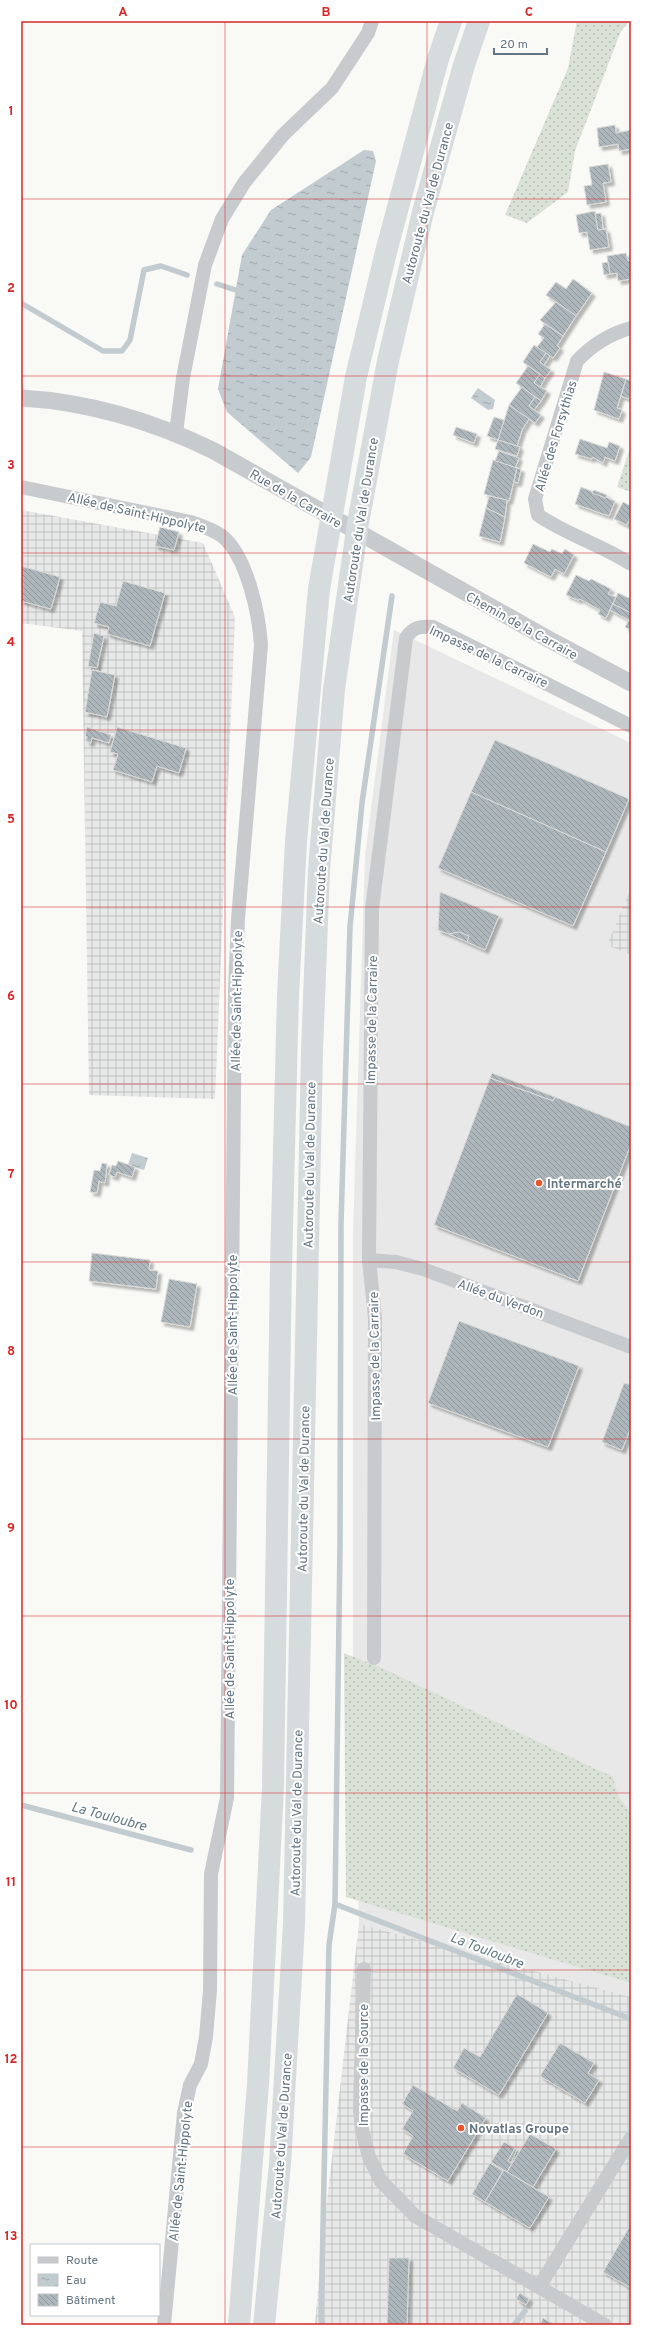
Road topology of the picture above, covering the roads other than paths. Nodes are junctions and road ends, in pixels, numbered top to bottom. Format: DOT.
graph roads {
  1 [pos="372,21"];
  2 [pos="450,21"];
  3 [pos="480,21"];
  4 [pos="630,328"];
  5 [pos="21,398"];
  6 [pos="176,433"];
  7 [pos="21,487"];
  8 [pos="631,564"];
  9 [pos="414,565"];
  10 [pos="550,640"];
  11 [pos="631,683"];
  12 [pos="631,691"];
  13 [pos="631,726"];
  14 [pos="369,1260"];
  15 [pos="631,1346"];
  16 [pos="374,1658"];
  17 [pos="364,1969"];
  18 [pos="631,2138"];
  19 [pos="539,2287"];
  20 [pos="164,2325"];
  21 [pos="239,2325"];
  22 [pos="264,2325"];
  23 [pos="605,2325"];
  1 -- 6 [label="street"];
  2 -- 21 [label="highway, Autoroute du Val de Durance"];
  3 -- 22 [label="highway, Autoroute du Val de Durance"];
  4 -- 8 [label="street, Allée des Forsythias"];
  5 -- 6 [label="street, Rue de la Carraire"];
  6 -- 9 [label="street, Rue de la Carraire"];
  7 -- 20 [label="street, Allée de Saint-Hippolyte"];
  9 -- 10 [label="street, Chemin de la Carraire"];
  10 -- 11 [label="street, Chemin de la Carraire"];
  10 -- 12 [label="street"];
  13 -- 14 [label="street, Impasse de la Carraire"];
  14 -- 15 [label="street, Allée du Verdon"];
  14 -- 16 [label="street, Impasse de la Carraire"];
  17 -- 19 [label="street, Impasse de la Source"];
  18 -- 19 [label="street"];
  19 -- 23 [label="street, Impasse de la Source"];
}
